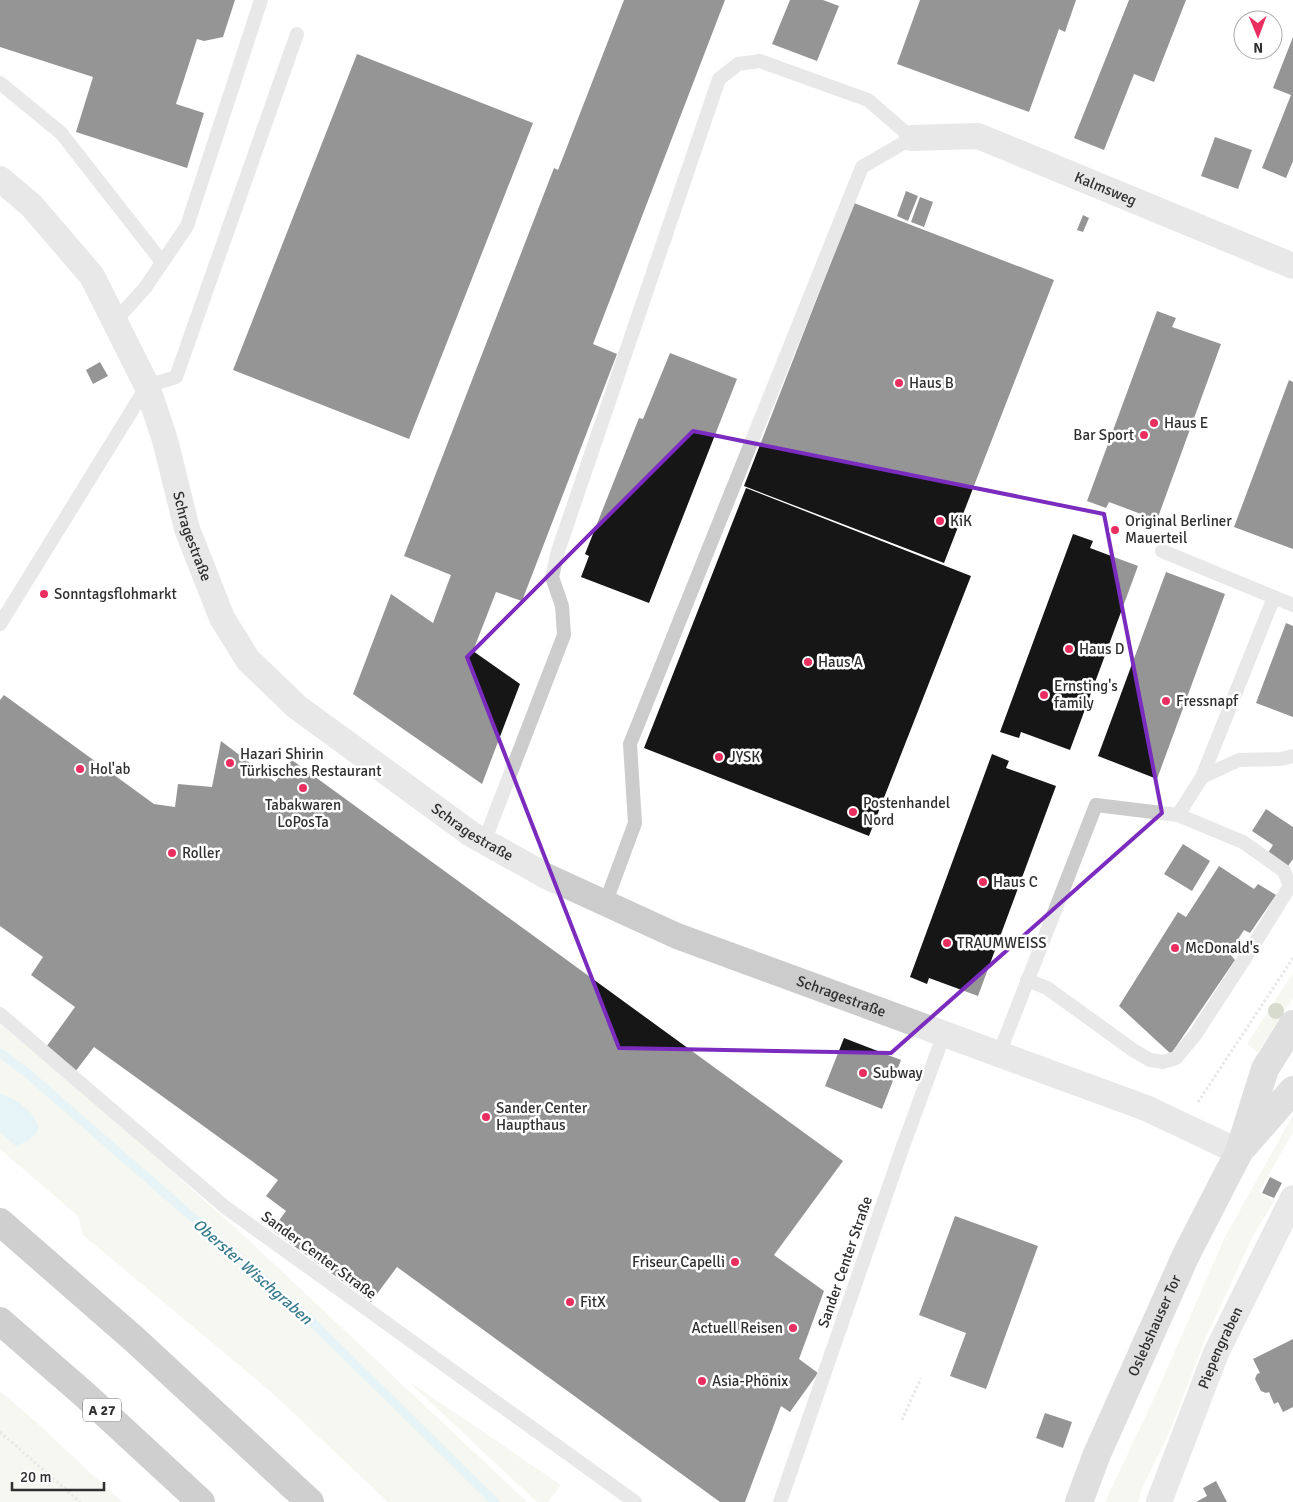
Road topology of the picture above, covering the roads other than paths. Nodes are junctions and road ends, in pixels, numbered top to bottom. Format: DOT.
graph roads {
  1 [pos="261,0"];
  2 [pos="297,34"];
  3 [pos="0,83"];
  4 [pos="912,138"];
  5 [pos="0,179"];
  6 [pos="162,262"];
  7 [pos="1293,266"];
  8 [pos="115,321"];
  9 [pos="147,386"];
  10 [pos="1162,551"];
  11 [pos="1274,597"];
  12 [pos="1293,605"];
  13 [pos="0,624"];
  14 [pos="1293,756"];
  15 [pos="1202,777"];
  16 [pos="1178,815"];
  17 [pos="484,842"];
  18 [pos="606,904"];
  19 [pos="1027,980"];
  20 [pos="0,1014"];
  21 [pos="1293,1024"];
  22 [pos="944,1034"];
  23 [pos="999,1054"];
  24 [pos="1293,1090"];
  25 [pos="1239,1152"];
  26 [pos="1293,1198"];
  27 [pos="0,1222"];
  28 [pos="0,1320"];
  29 [pos="201,1502"];
  30 [pos="310,1502"];
  31 [pos="635,1502"];
  32 [pos="780,1502"];
  33 [pos="1078,1502"];
  34 [pos="1159,1502"];
  1 -- 6 [label="lane"];
  2 -- 9 [label="lane"];
  3 -- 6 [label="lane"];
  4 -- 7 [label="street, Kalmsweg"];
  4 -- 17 [label="lane"];
  4 -- 18 [label="lane"];
  5 -- 8 [label="street, Schragestraße"];
  6 -- 8 [label="lane"];
  8 -- 9 [label="street, Schragestraße"];
  9 -- 13 [label="lane"];
  9 -- 17 [label="street, Schragestraße"];
  10 -- 11 [label="lane"];
  11 -- 12 [label="lane"];
  11 -- 15 [label="lane"];
  14 -- 15 [label="lane"];
  15 -- 16 [label="lane"];
  16 -- 19 [label="lane"];
  16 -- 19 [label="lane"];
  17 -- 18 [label="street, Schragestraße"];
  18 -- 22 [label="street, Schragestraße"];
  19 -- 23 [label="lane"];
  20 -- 31 [label="lane, Sander Center Straße"];
  21 -- 25 [label="main road, Oslebshauser Tor"];
  22 -- 23 [label="street, Schragestraße"];
  22 -- 32 [label="lane, Sander Center Straße"];
  23 -- 25 [label="street, Schragestraße"];
  24 -- 25 [label="main road, Oslebshauser Tor"];
  25 -- 33 [label="main road, Oslebshauser Tor"];
  26 -- 34 [label="street, Piepengraben"];
  27 -- 30 [label="highway"];
  28 -- 29 [label="highway, A 27"];
}
